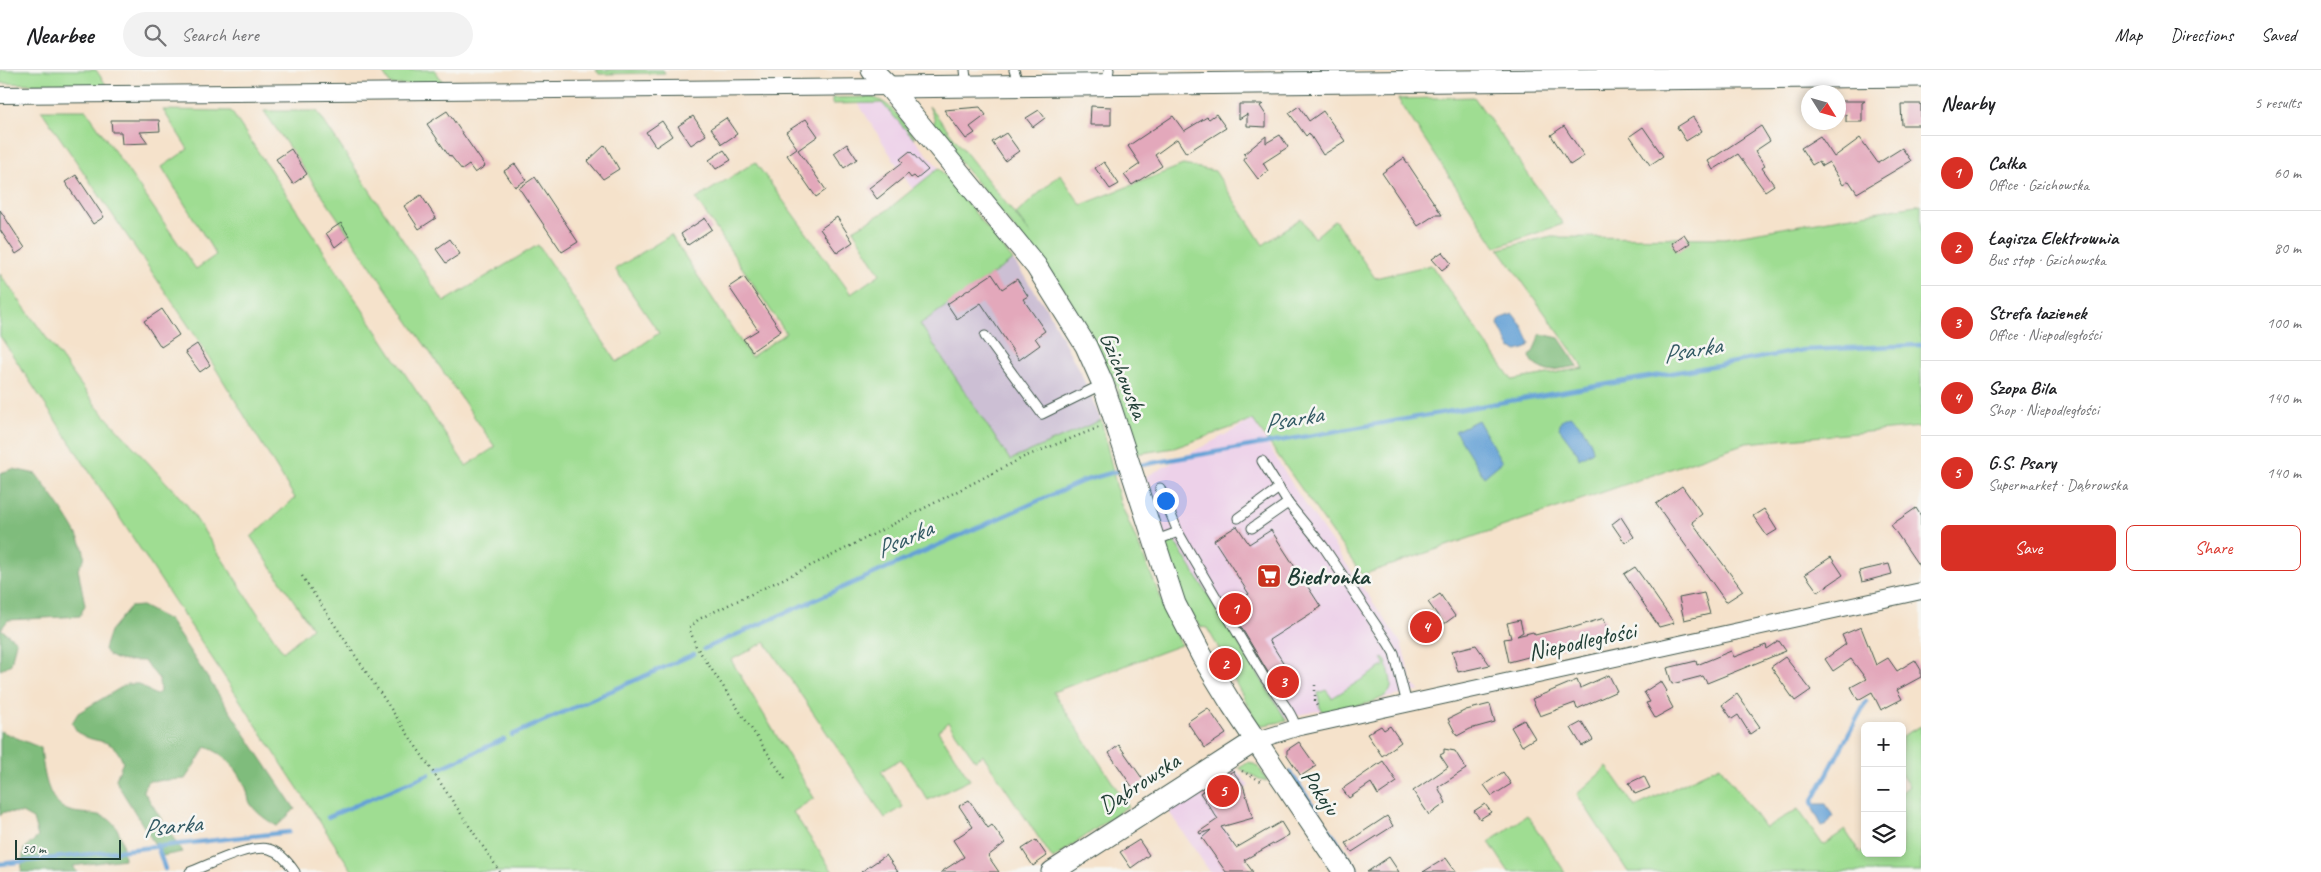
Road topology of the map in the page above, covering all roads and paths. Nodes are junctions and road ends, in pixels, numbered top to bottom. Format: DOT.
graph roads {
  1 [pos="872,70"];
  2 [pos="1744,74"];
  3 [pos="1921,76"];
  4 [pos="966,78"];
  5 [pos="1017,78"];
  6 [pos="1108,78"];
  7 [pos="889,87"];
  8 [pos="0,95"];
  9 [pos="985,336"];
  10 [pos="1103,384"];
  11 [pos="1116,422"];
  12 [pos="1262,461"];
  13 [pos="1160,488"];
  14 [pos="1279,488"];
  15 [pos="1288,503"];
  16 [pos="1238,518"];
  17 [pos="1252,528"];
  18 [pos="1178,532"];
  19 [pos="1154,541"];
  20 [pos="302,576"];
  21 [pos="1921,590"];
  22 [pos="1407,704"];
  23 [pos="1296,728"];
  24 [pos="1255,741"];
  25 [pos="1240,769"];
  26 [pos="785,779"];
  27 [pos="1262,781"];
  28 [pos="1339,870"];
  29 [pos="190,872"];
  30 [pos="296,872"];
  31 [pos="500,872"];
  32 [pos="1052,872"];
  1 -- 7 [label="street, Gzichowska"];
  2 -- 3 [label="street"];
  2 -- 6 [label="street"];
  4 -- 5 [label="street"];
  4 -- 7 [label="street"];
  5 -- 6 [label="street"];
  7 -- 8 [label="street"];
  7 -- 10 [label="street, Gzichowska"];
  9 -- 10 [label="lane"];
  10 -- 11 [label="street, Gzichowska"];
  11 -- 19 [label="street, Gzichowska"];
  11 -- 26 [label="path"];
  12 -- 14 [label="lane"];
  13 -- 18 [label="lane"];
  14 -- 15 [label="lane"];
  14 -- 16 [label="lane"];
  15 -- 17 [label="lane"];
  15 -- 22 [label="lane"];
  18 -- 19 [label="lane"];
  18 -- 23 [label="lane"];
  19 -- 24 [label="street, Gzichowska"];
  20 -- 31 [label="path"];
  21 -- 22 [label="street, Niepodległości"];
  22 -- 23 [label="street, Niepodległości"];
  23 -- 24 [label="street, Niepodległości"];
  24 -- 28 [label="street, Pokoju"];
  24 -- 32 [label="street, Dąbrowska"];
  25 -- 27 [label="path"];
  29 -- 30 [label="lane"];
}
